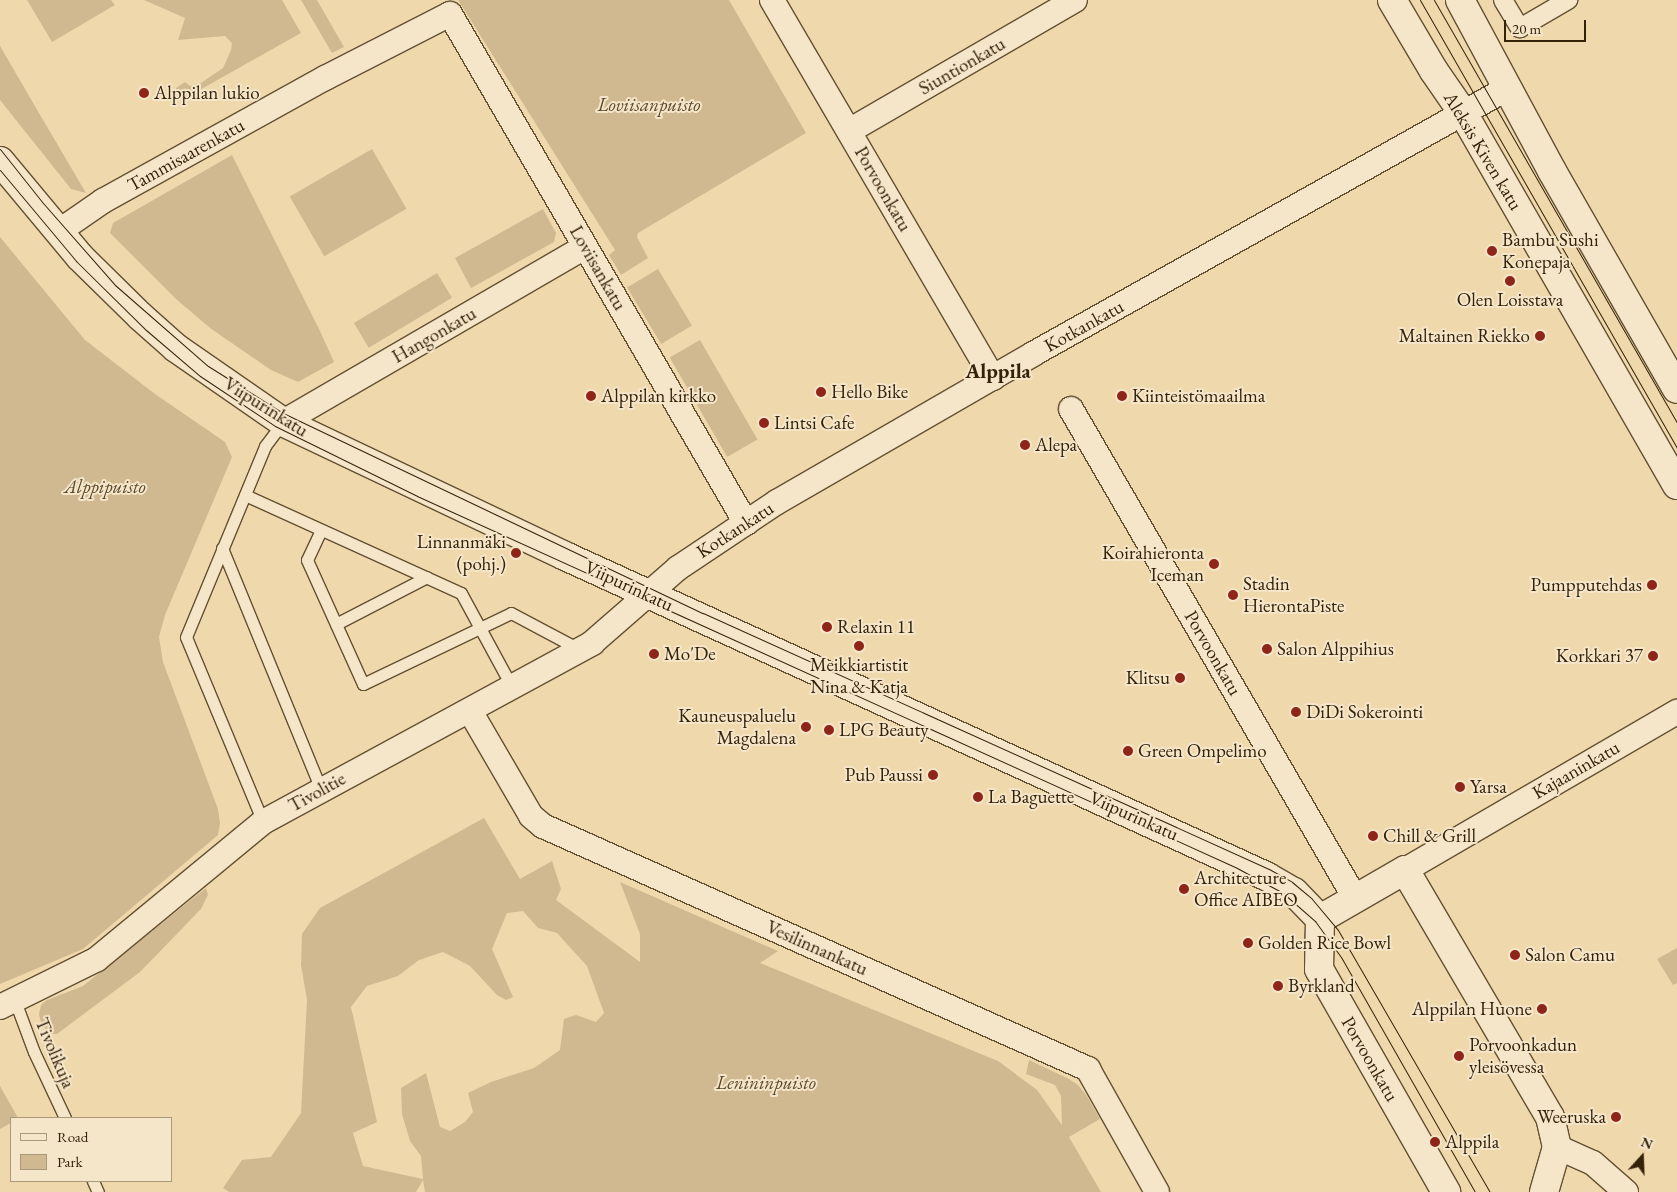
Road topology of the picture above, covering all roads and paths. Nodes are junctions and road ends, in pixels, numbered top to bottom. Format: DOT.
graph roads {
  1 [pos="772,0"];
  2 [pos="1075,0"];
  3 [pos="1392,0"];
  4 [pos="1460,0"];
  5 [pos="1503,0"];
  6 [pos="1568,0"];
  7 [pos="450,14"];
  8 [pos="1506,88"];
  9 [pos="1463,112"];
  10 [pos="849,131"];
  11 [pos="0,161"];
  12 [pos="58,232"];
  13 [pos="585,247"];
  14 [pos="993,378"];
  15 [pos="1677,388"];
  16 [pos="1071,409"];
  17 [pos="282,422"];
  18 [pos="1677,485"];
  19 [pos="244,495"];
  20 [pos="746,523"];
  21 [pos="321,530"];
  22 [pos="222,548"];
  23 [pos="427,577"];
  24 [pos="646,594"];
  25 [pos="336,624"];
  26 [pos="479,626"];
  27 [pos="580,650"];
  28 [pos="512,687"];
  29 [pos="470,711"];
  30 [pos="1677,712"];
  31 [pos="321,789"];
  32 [pos="263,822"];
  33 [pos="1405,870"];
  34 [pos="1355,898"];
  35 [pos="1320,919"];
  36 [pos="8,1004"];
  37 [pos="64,1117"];
  38 [pos="1557,1147"];
  39 [pos="1158,1192"];
  40 [pos="1446,1192"];
  41 [pos="1544,1192"];
  42 [pos="1626,1192"];
  1 -- 10 [label="street, Porvoonkatu"];
  2 -- 10 [label="street, Siuntionkatu"];
  3 -- 9 [label="street, Aleksis Kiven katu"];
  4 -- 8 [label="street"];
  5 -- 6 [label="street"];
  7 -- 12 [label="street, Tammisaarenkatu"];
  7 -- 13 [label="street, Loviisankatu"];
  8 -- 9 [label="street, Kotkankatu"];
  8 -- 15 [label="street"];
  9 -- 14 [label="street, Kotkankatu"];
  9 -- 18 [label="street, Aleksis Kiven katu"];
  10 -- 14 [label="street, Porvoonkatu"];
  11 -- 12 [label="street, Viipurinkatu"];
  12 -- 17 [label="street, Viipurinkatu"];
  13 -- 17 [label="street, Hangonkatu"];
  13 -- 20 [label="street, Loviisankatu"];
  14 -- 20 [label="street, Kotkankatu"];
  16 -- 34 [label="street, Porvoonkatu"];
  17 -- 19 [label="lane"];
  17 -- 24 [label="street, Viipurinkatu"];
  19 -- 21 [label="lane"];
  19 -- 22 [label="lane"];
  20 -- 24 [label="street, Kotkankatu"];
  21 -- 23 [label="lane"];
  21 -- 25 [label="lane"];
  22 -- 31 [label="lane"];
  22 -- 32 [label="lane"];
  23 -- 25 [label="lane"];
  23 -- 26 [label="lane"];
  24 -- 27 [label="street, Tivolitie"];
  24 -- 35 [label="street, Viipurinkatu"];
  25 -- 26 [label="lane"];
  26 -- 27 [label="lane"];
  26 -- 28 [label="lane"];
  27 -- 28 [label="street, Tivolitie"];
  28 -- 29 [label="street, Tivolitie"];
  29 -- 31 [label="street, Tivolitie"];
  29 -- 39 [label="street, Vesilinnankatu"];
  30 -- 33 [label="street, Kajaaninkatu"];
  31 -- 32 [label="street, Tivolitie"];
  32 -- 36 [label="street, Tivolitie"];
  33 -- 34 [label="street, Kajaaninkatu"];
  33 -- 38 [label="street"];
  34 -- 35 [label="street, Kajaaninkatu"];
  35 -- 40 [label="street, Porvoonkatu"];
  36 -- 37 [label="lane, Tivolikuja"];
  38 -- 41 [label="street"];
  38 -- 42 [label="street"];
}
